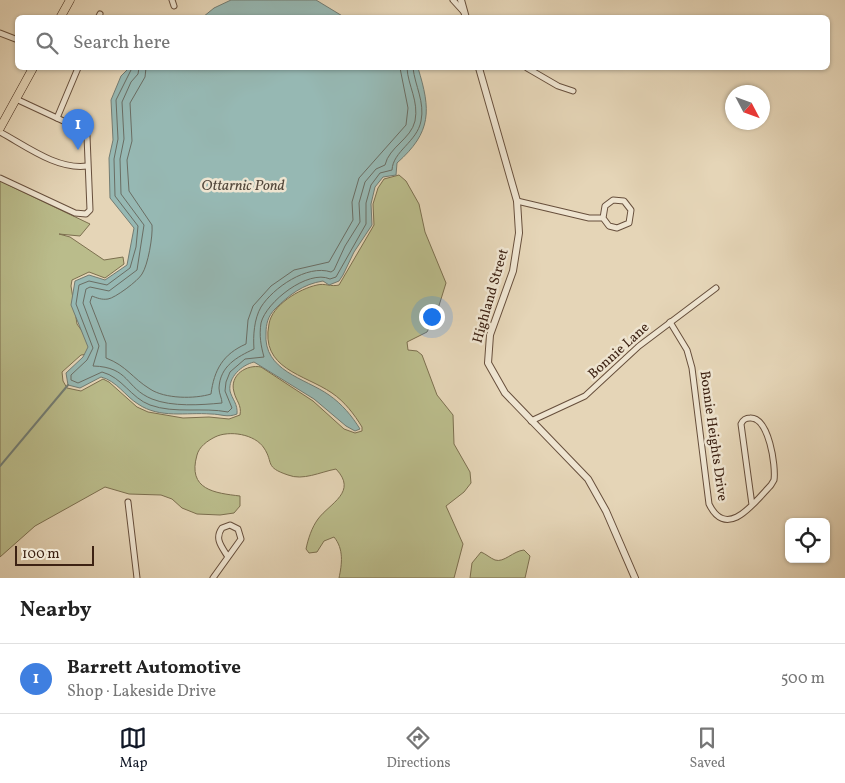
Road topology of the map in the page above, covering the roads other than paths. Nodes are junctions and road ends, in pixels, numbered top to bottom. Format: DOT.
graph roads {
  1 [pos="70,0"];
  2 [pos="172,0"];
  3 [pos="453,0"];
  4 [pos="461,0"];
  5 [pos="174,6"];
  6 [pos="464,14"];
  7 [pos="62,15"];
  8 [pos="0,33"];
  9 [pos="15,39"];
  10 [pos="32,70"];
  11 [pos="77,70"];
  12 [pos="480,70"];
  13 [pos="530,70"];
  14 [pos="573,91"];
  15 [pos="16,99"];
  16 [pos="57,118"];
  17 [pos="0,128"];
  18 [pos="0,132"];
  19 [pos="87,166"];
  20 [pos="0,178"];
  21 [pos="517,201"];
  22 [pos="603,218"];
  23 [pos="716,288"];
  24 [pos="670,322"];
  25 [pos="531,421"];
  26 [pos="128,502"];
  27 [pos="752,505"];
  28 [pos="228,557"];
  29 [pos="137,578"];
  30 [pos="212,578"];
  31 [pos="635,578"];
  1 -- 7 [label="main road"];
  2 -- 5 [label="street"];
  3 -- 6 [label="street"];
  4 -- 6 [label="street"];
  8 -- 9 [label="street"];
  10 -- 15 [label="main road"];
  11 -- 16 [label="street"];
  12 -- 21 [label="street, Highland Street"];
  13 -- 14 [label="street"];
  15 -- 16 [label="street"];
  15 -- 17 [label="main road"];
  16 -- 19 [label="street"];
  18 -- 19 [label="street"];
  19 -- 20 [label="street"];
  21 -- 22 [label="street"];
  21 -- 25 [label="street, Highland Street"];
  22 -- 22 [label="street"];
  23 -- 24 [label="street, Bonnie Lane"];
  24 -- 25 [label="street, Bonnie Lane"];
  24 -- 27 [label="street, Bonnie Heights Drive"];
  25 -- 31 [label="street, Highland Street"];
  26 -- 29 [label="street"];
  27 -- 27 [label="street, Bonnie Heights Drive"];
  28 -- 28 [label="street"];
  28 -- 30 [label="street"];
}
